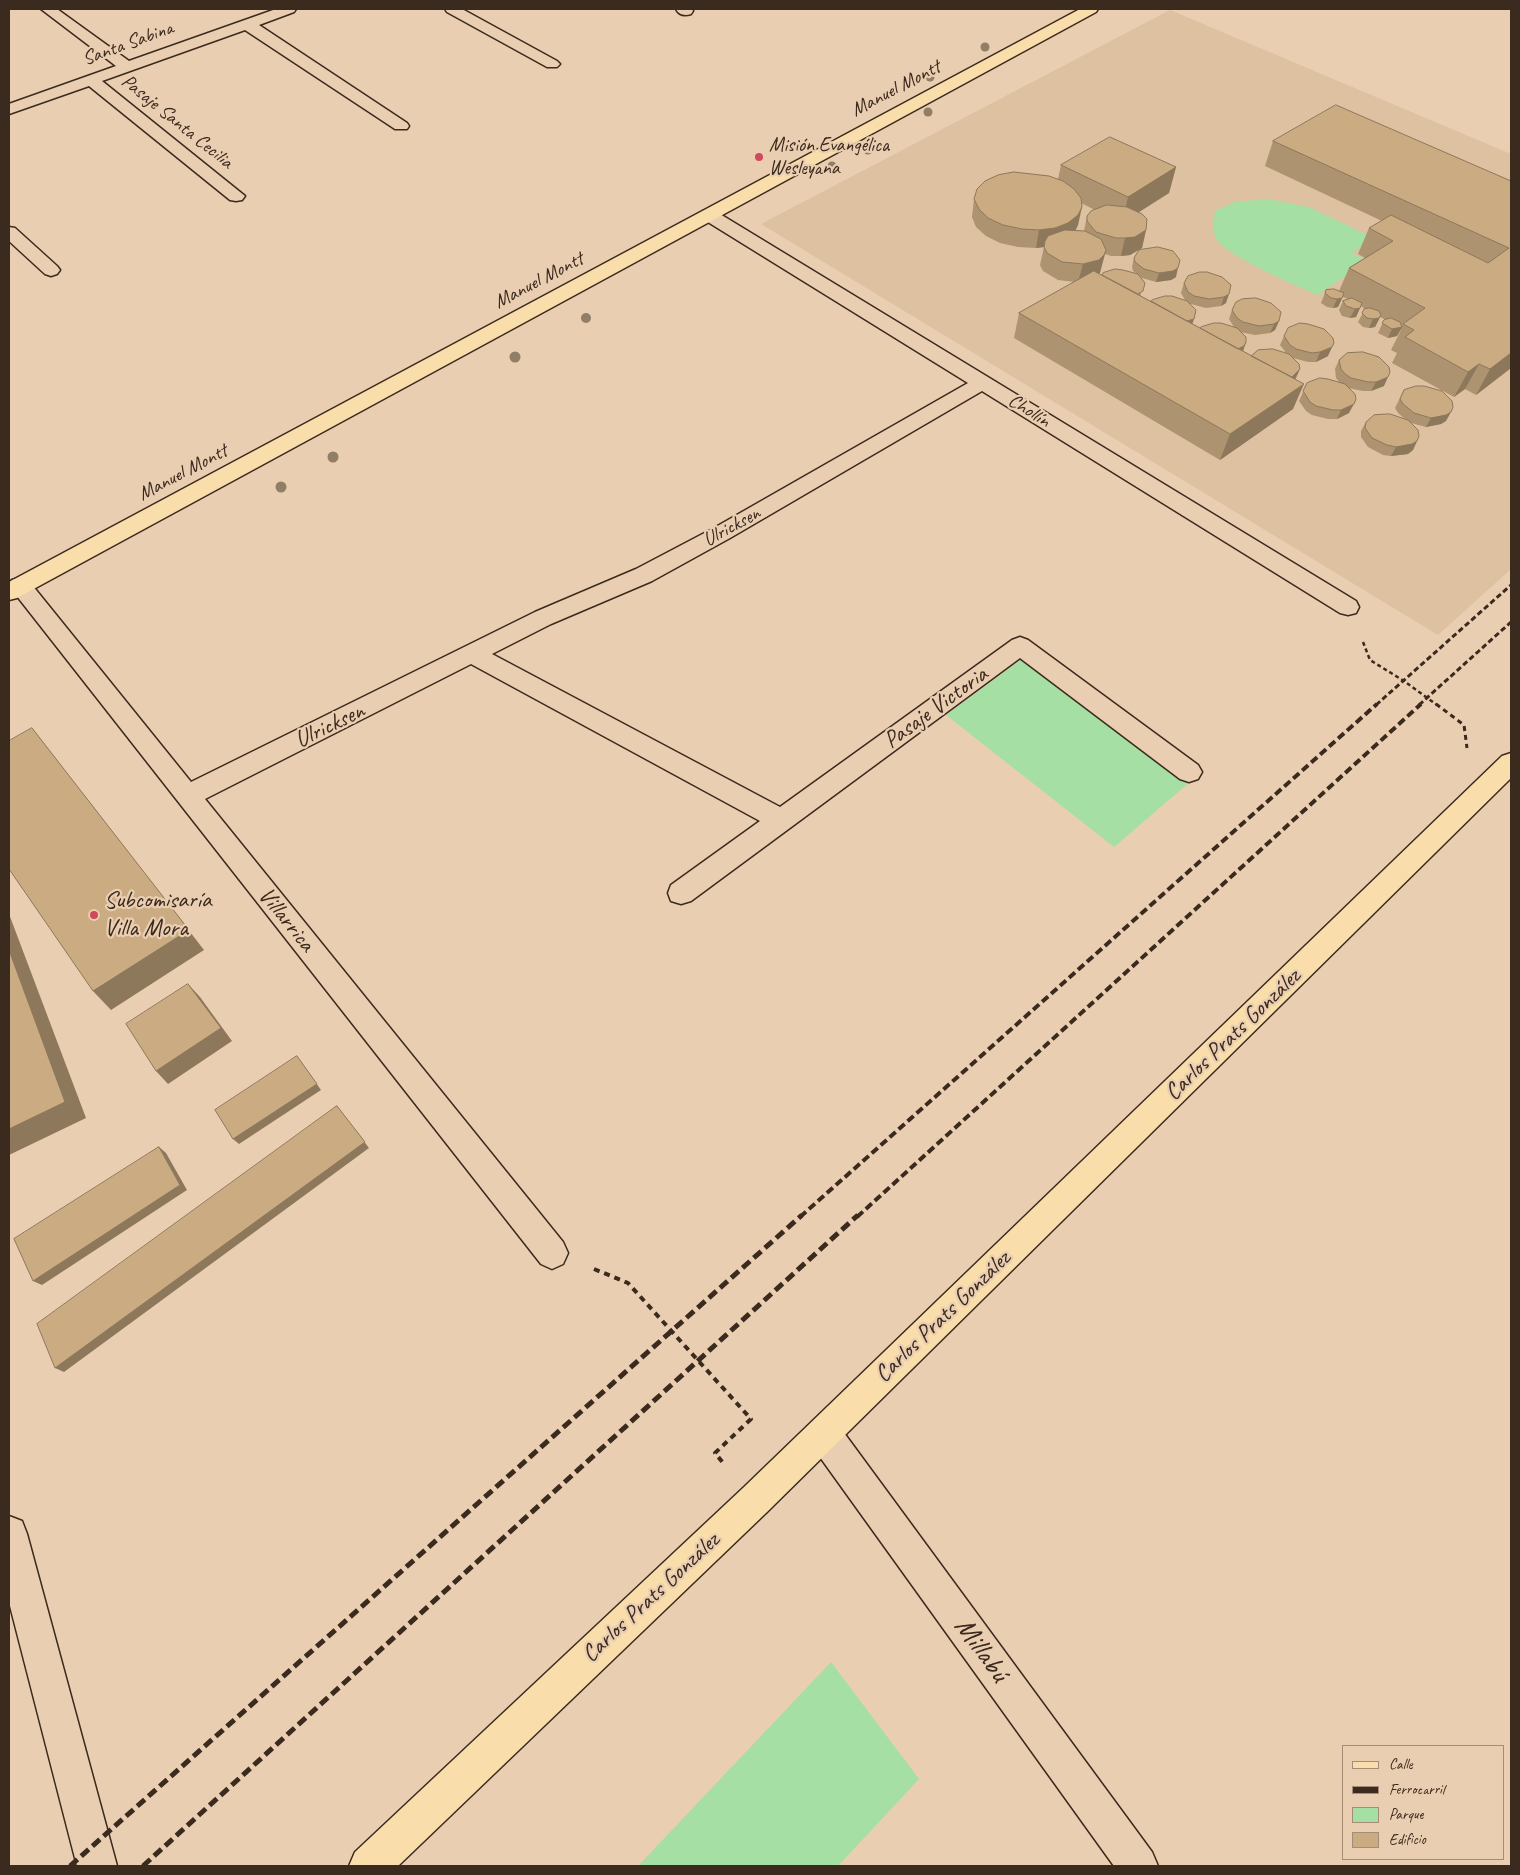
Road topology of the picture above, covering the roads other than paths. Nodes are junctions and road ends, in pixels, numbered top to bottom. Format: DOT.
graph roads {
  1 [pos="48,9"];
  2 [pos="289,9"];
  3 [pos="452,9"];
  4 [pos="1091,9"];
  5 [pos="247,24"];
  6 [pos="552,64"];
  7 [pos="128,67"];
  8 [pos="90,80"];
  9 [pos="9,109"];
  10 [pos="401,126"];
  11 [pos="236,196"];
  12 [pos="709,215"];
  13 [pos="9,232"];
  14 [pos="51,270"];
  15 [pos="982,383"];
  16 [pos="14,589"];
  17 [pos="1348,607"];
  18 [pos="472,654"];
  19 [pos="1511,763"];
  20 [pos="1189,772"];
  21 [pos="187,796"];
  22 [pos="781,820"];
  23 [pos="681,894"];
  24 [pos="552,1253"];
  25 [pos="824,1434"];
  26 [pos="9,1534"];
  27 [pos="97,1866"];
  28 [pos="369,1866"];
  29 [pos="1138,1866"];
  1 -- 7 [label="street"];
  2 -- 5 [label="street, Santa Sabina"];
  3 -- 6 [label="street"];
  4 -- 12 [label="main road, Manuel Montt"];
  5 -- 7 [label="street, Santa Sabina"];
  5 -- 10 [label="street"];
  7 -- 8 [label="street, Santa Sabina"];
  8 -- 9 [label="street, Santa Sabina"];
  8 -- 11 [label="street, Pasaje Santa Cecilia"];
  12 -- 15 [label="street, Chollín"];
  12 -- 16 [label="main road, Manuel Montt"];
  13 -- 14 [label="street"];
  15 -- 17 [label="street, Chollín"];
  15 -- 18 [label="street, Ulricksen"];
  16 -- 21 [label="street, Villarrica"];
  18 -- 21 [label="street, Ulricksen"];
  18 -- 22 [label="street"];
  19 -- 25 [label="main road, Carlos Prats González"];
  20 -- 22 [label="street, Pasaje Victoria"];
  21 -- 24 [label="street, Villarrica"];
  22 -- 23 [label="street, Pasaje Victoria"];
  25 -- 28 [label="main road, Carlos Prats González"];
  25 -- 29 [label="street, Millabú"];
  26 -- 27 [label="street"];
}
